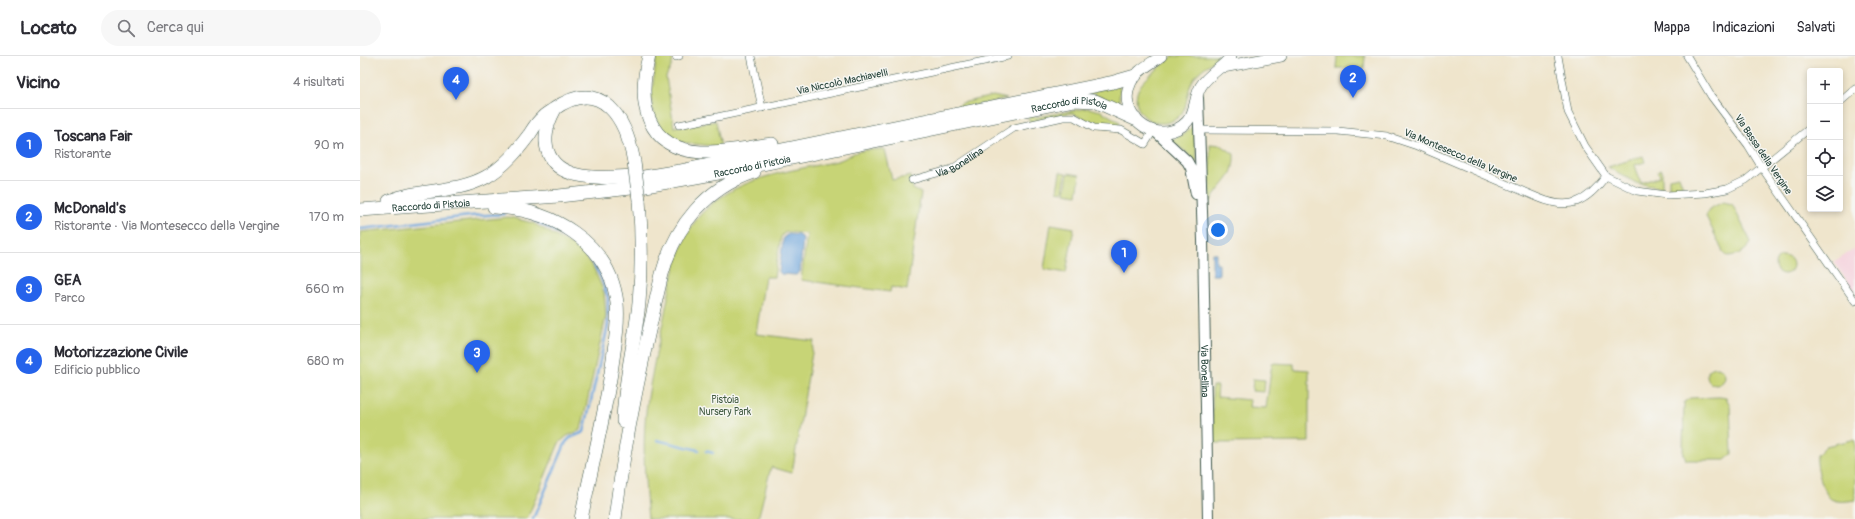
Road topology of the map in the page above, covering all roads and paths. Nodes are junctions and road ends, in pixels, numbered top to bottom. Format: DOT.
graph roads {
  1 [pos="649,56"];
  2 [pos="751,56"];
  3 [pos="1008,56"];
  4 [pos="1161,56"];
  5 [pos="1231,56"];
  6 [pos="1281,56"];
  7 [pos="1558,56"];
  8 [pos="1687,56"];
  9 [pos="1223,66"];
  10 [pos="1135,76"];
  11 [pos="1855,89"];
  12 [pos="1198,94"];
  13 [pos="1843,99"];
  14 [pos="762,108"];
  15 [pos="555,109"];
  16 [pos="1135,119"];
  17 [pos="679,125"];
  18 [pos="1199,130"];
  19 [pos="1807,130"];
  20 [pos="1154,132"];
  21 [pos="859,135"];
  22 [pos="802,156"];
  23 [pos="1762,168"];
  24 [pos="655,175"];
  25 [pos="1606,176"];
  26 [pos="912,180"];
  27 [pos="388,201"];
  28 [pos="360,203"];
  29 [pos="452,204"];
  30 [pos="360,210"];
  31 [pos="1203,223"];
  32 [pos="1855,301"];
  33 [pos="628,370"];
  34 [pos="595,457"];
  35 [pos="622,464"];
  36 [pos="581,519"];
  37 [pos="615,519"];
  38 [pos="1208,519"];
  1 -- 21 [label="highway"];
  2 -- 14 [label="street"];
  3 -- 14 [label="street, Via Niccolò Machiavelli"];
  4 -- 10 [label="main road"];
  5 -- 9 [label="main road"];
  6 -- 9 [label="main road"];
  7 -- 25 [label="street"];
  8 -- 23 [label="street, Via Bassa della Vergine"];
  9 -- 12 [label="main road"];
  10 -- 16 [label="main road"];
  10 -- 21 [label="highway, Raccordo di Pistoia"];
  11 -- 13 [label="street"];
  12 -- 18 [label="main road, Via Bonellina"];
  12 -- 20 [label="main road"];
  14 -- 17 [label="street, Via Niccolò Machiavelli"];
  15 -- 24 [label="highway"];
  15 -- 27 [label="highway"];
  15 -- 33 [label="highway, bridge"];
  16 -- 20 [label="main road"];
  16 -- 22 [label="highway, Raccordo di Pistoia"];
  18 -- 25 [label="street, Via Montesecco della Vergine"];
  18 -- 31 [label="main road, Via Bonellina"];
  19 -- 23 [label="street"];
  20 -- 26 [label="street, Via Bonellina"];
  20 -- 31 [label="main road, Via Bonellina"];
  21 -- 24 [label="highway, Raccordo di Pistoia"];
  22 -- 29 [label="highway, Raccordo di Pistoia"];
  22 -- 35 [label="highway"];
  23 -- 25 [label="street"];
  23 -- 32 [label="street, Via Bassa della Vergine"];
  24 -- 27 [label="highway, Raccordo di Pistoia"];
  27 -- 28 [label="highway, Raccordo di Pistoia"];
  29 -- 30 [label="highway, Raccordo di Pistoia"];
  29 -- 34 [label="highway"];
  31 -- 38 [label="main road, Via Bonellina"];
  33 -- 34 [label="highway"];
  33 -- 35 [label="highway"];
  34 -- 36 [label="highway"];
  35 -- 37 [label="highway"];
}
